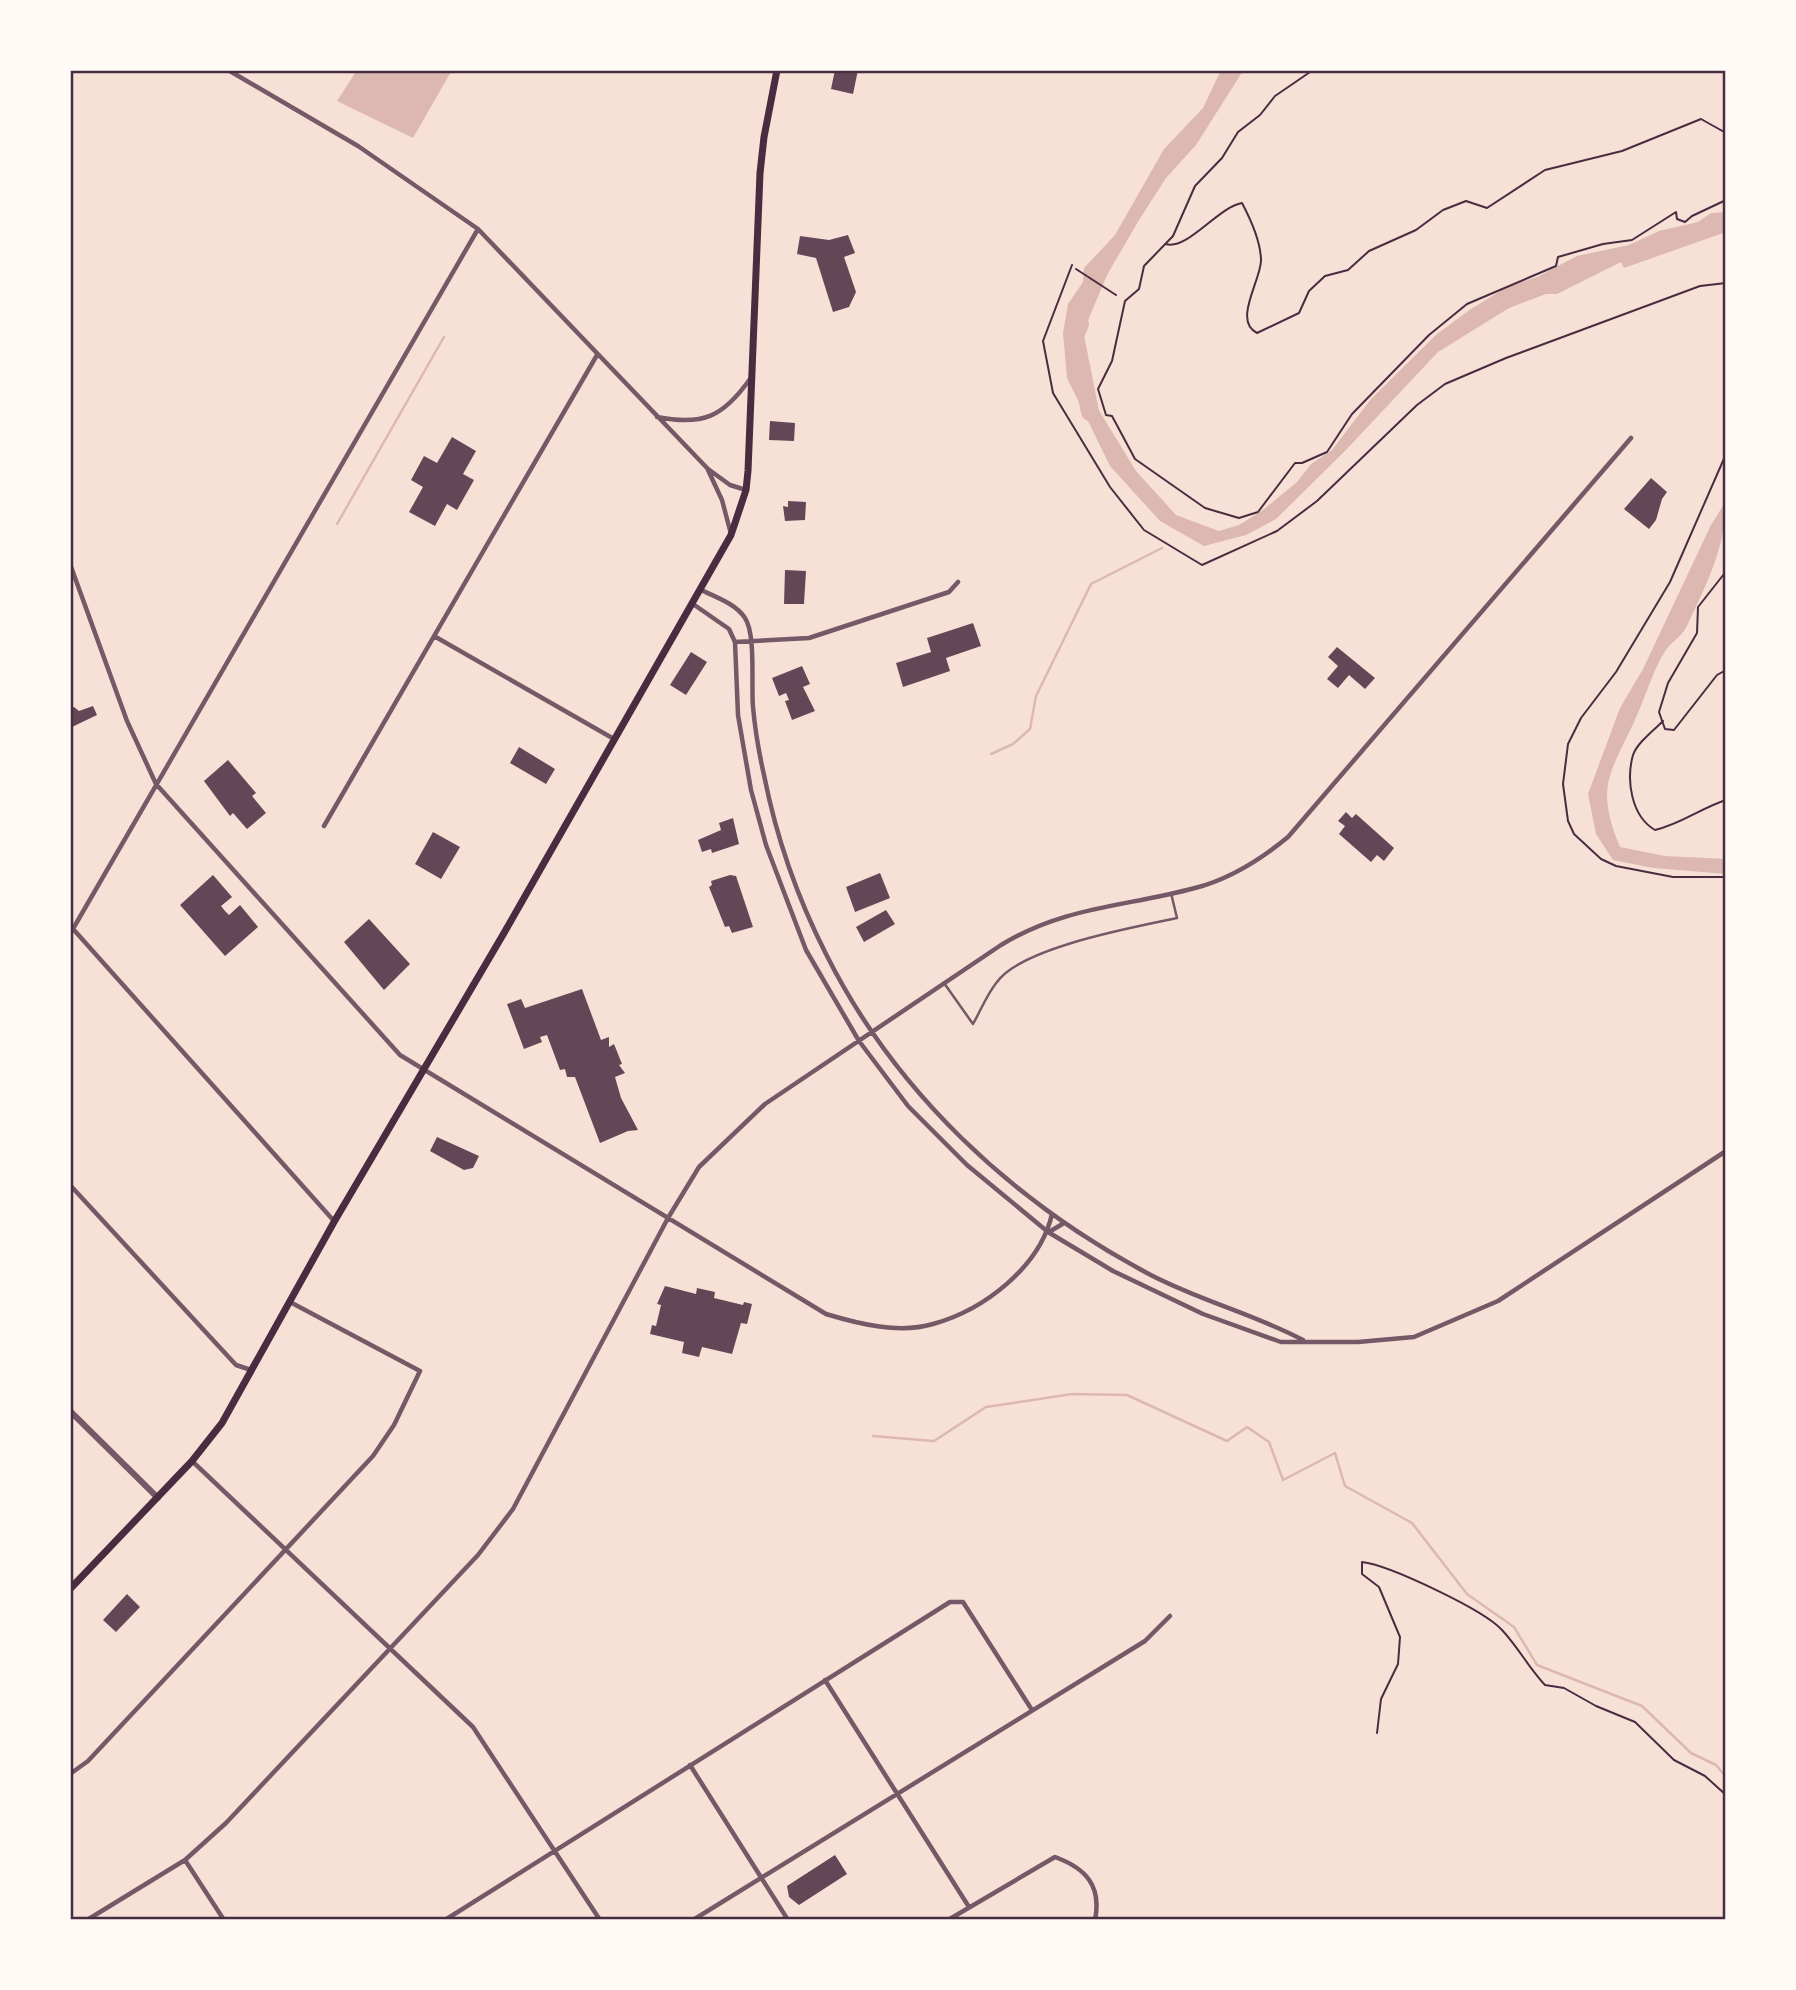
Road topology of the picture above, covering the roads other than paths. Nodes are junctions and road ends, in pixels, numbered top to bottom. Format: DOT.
graph roads {
  1 [pos="228,70"];
  2 [pos="777,70"];
  3 [pos="478,229"];
  4 [pos="597,355"];
  5 [pos="752,376"];
  6 [pos="655,417"];
  7 [pos="1631,438"];
  8 [pos="708,469"];
  9 [pos="746,491"];
  10 [pos="731,535"];
  11 [pos="70,564"];
  12 [pos="957,582"];
  13 [pos="701,590"];
  14 [pos="693,604"];
  15 [pos="434,636"];
  16 [pos="751,640"];
  17 [pos="734,642"];
  18 [pos="614,739"];
  19 [pos="156,784"];
  20 [pos="324,826"];
  21 [pos="1171,893"];
  22 [pos="72,932"];
  23 [pos="944,983"];
  24 [pos="872,1032"];
  25 [pos="859,1041"];
  26 [pos="423,1071"];
  27 [pos="1726,1151"];
  28 [pos="70,1185"];
  29 [pos="1052,1214"];
  30 [pos="668,1218"];
  31 [pos="334,1222"];
  32 [pos="1064,1223"];
  33 [pos="1048,1232"];
  34 [pos="289,1302"];
  35 [pos="1303,1340"];
  36 [pos="251,1370"];
  37 [pos="70,1411"];
  38 [pos="192,1461"];
  39 [pos="158,1498"];
  40 [pos="285,1549"];
  41 [pos="70,1590"];
  42 [pos="1170,1616"];
  43 [pos="390,1646"];
  44 [pos="825,1680"];
  45 [pos="1032,1710"];
  46 [pos="690,1765"];
  47 [pos="70,1774"];
  48 [pos="898,1794"];
  49 [pos="555,1848"];
  50 [pos="185,1860"];
  51 [pos="762,1877"];
  52 [pos="969,1907"];
  53 [pos="88,1920"];
  54 [pos="224,1920"];
  55 [pos="445,1920"];
  56 [pos="600,1920"];
  57 [pos="693,1920"];
  58 [pos="788,1920"];
  59 [pos="948,1920"];
  60 [pos="1095,1920"];
  1 -- 3 [label="street"];
  2 -- 5 [label="main road"];
  3 -- 4 [label="street"];
  3 -- 19 [label="street"];
  4 -- 6 [label="street"];
  4 -- 15 [label="street"];
  5 -- 6 [label="street"];
  5 -- 9 [label="main road"];
  6 -- 8 [label="street"];
  7 -- 21 [label="street"];
  8 -- 9 [label="street"];
  8 -- 10 [label="street"];
  9 -- 10 [label="main road"];
  10 -- 13 [label="main road"];
  11 -- 19 [label="street"];
  12 -- 16 [label="street"];
  13 -- 14 [label="main road"];
  13 -- 16 [label="street"];
  14 -- 17 [label="street"];
  14 -- 18 [label="main road"];
  15 -- 18 [label="street"];
  15 -- 20 [label="street"];
  16 -- 17 [label="street"];
  16 -- 24 [label="street"];
  17 -- 25 [label="street"];
  18 -- 26 [label="main road"];
  19 -- 22 [label="street"];
  19 -- 26 [label="street"];
  21 -- 23 [label="street"];
  21 -- 23 [label="lane"];
  22 -- 31 [label="street"];
  23 -- 24 [label="street"];
  24 -- 25 [label="street"];
  24 -- 29 [label="street"];
  25 -- 30 [label="street"];
  25 -- 33 [label="street"];
  26 -- 30 [label="street"];
  26 -- 31 [label="main road"];
  27 -- 35 [label="street"];
  28 -- 36 [label="street"];
  29 -- 32 [label="street"];
  29 -- 33 [label="street"];
  30 -- 33 [label="street"];
  30 -- 43 [label="street"];
  31 -- 34 [label="main road"];
  32 -- 33 [label="street"];
  32 -- 35 [label="street"];
  33 -- 35 [label="street"];
  34 -- 36 [label="main road"];
  34 -- 40 [label="street"];
  36 -- 38 [label="main road"];
  37 -- 39 [label="street"];
  38 -- 39 [label="main road"];
  38 -- 40 [label="street"];
  39 -- 41 [label="main road"];
  40 -- 43 [label="street"];
  40 -- 47 [label="street"];
  42 -- 45 [label="street"];
  43 -- 49 [label="street"];
  43 -- 50 [label="street"];
  44 -- 45 [label="street"];
  44 -- 46 [label="street"];
  44 -- 48 [label="street"];
  45 -- 48 [label="street"];
  46 -- 49 [label="street"];
  46 -- 51 [label="street"];
  48 -- 51 [label="street"];
  48 -- 52 [label="street"];
  49 -- 55 [label="street"];
  49 -- 56 [label="street"];
  50 -- 53 [label="street"];
  50 -- 54 [label="street"];
  51 -- 57 [label="street"];
  51 -- 58 [label="street"];
  52 -- 59 [label="street"];
  52 -- 60 [label="street"];
}
